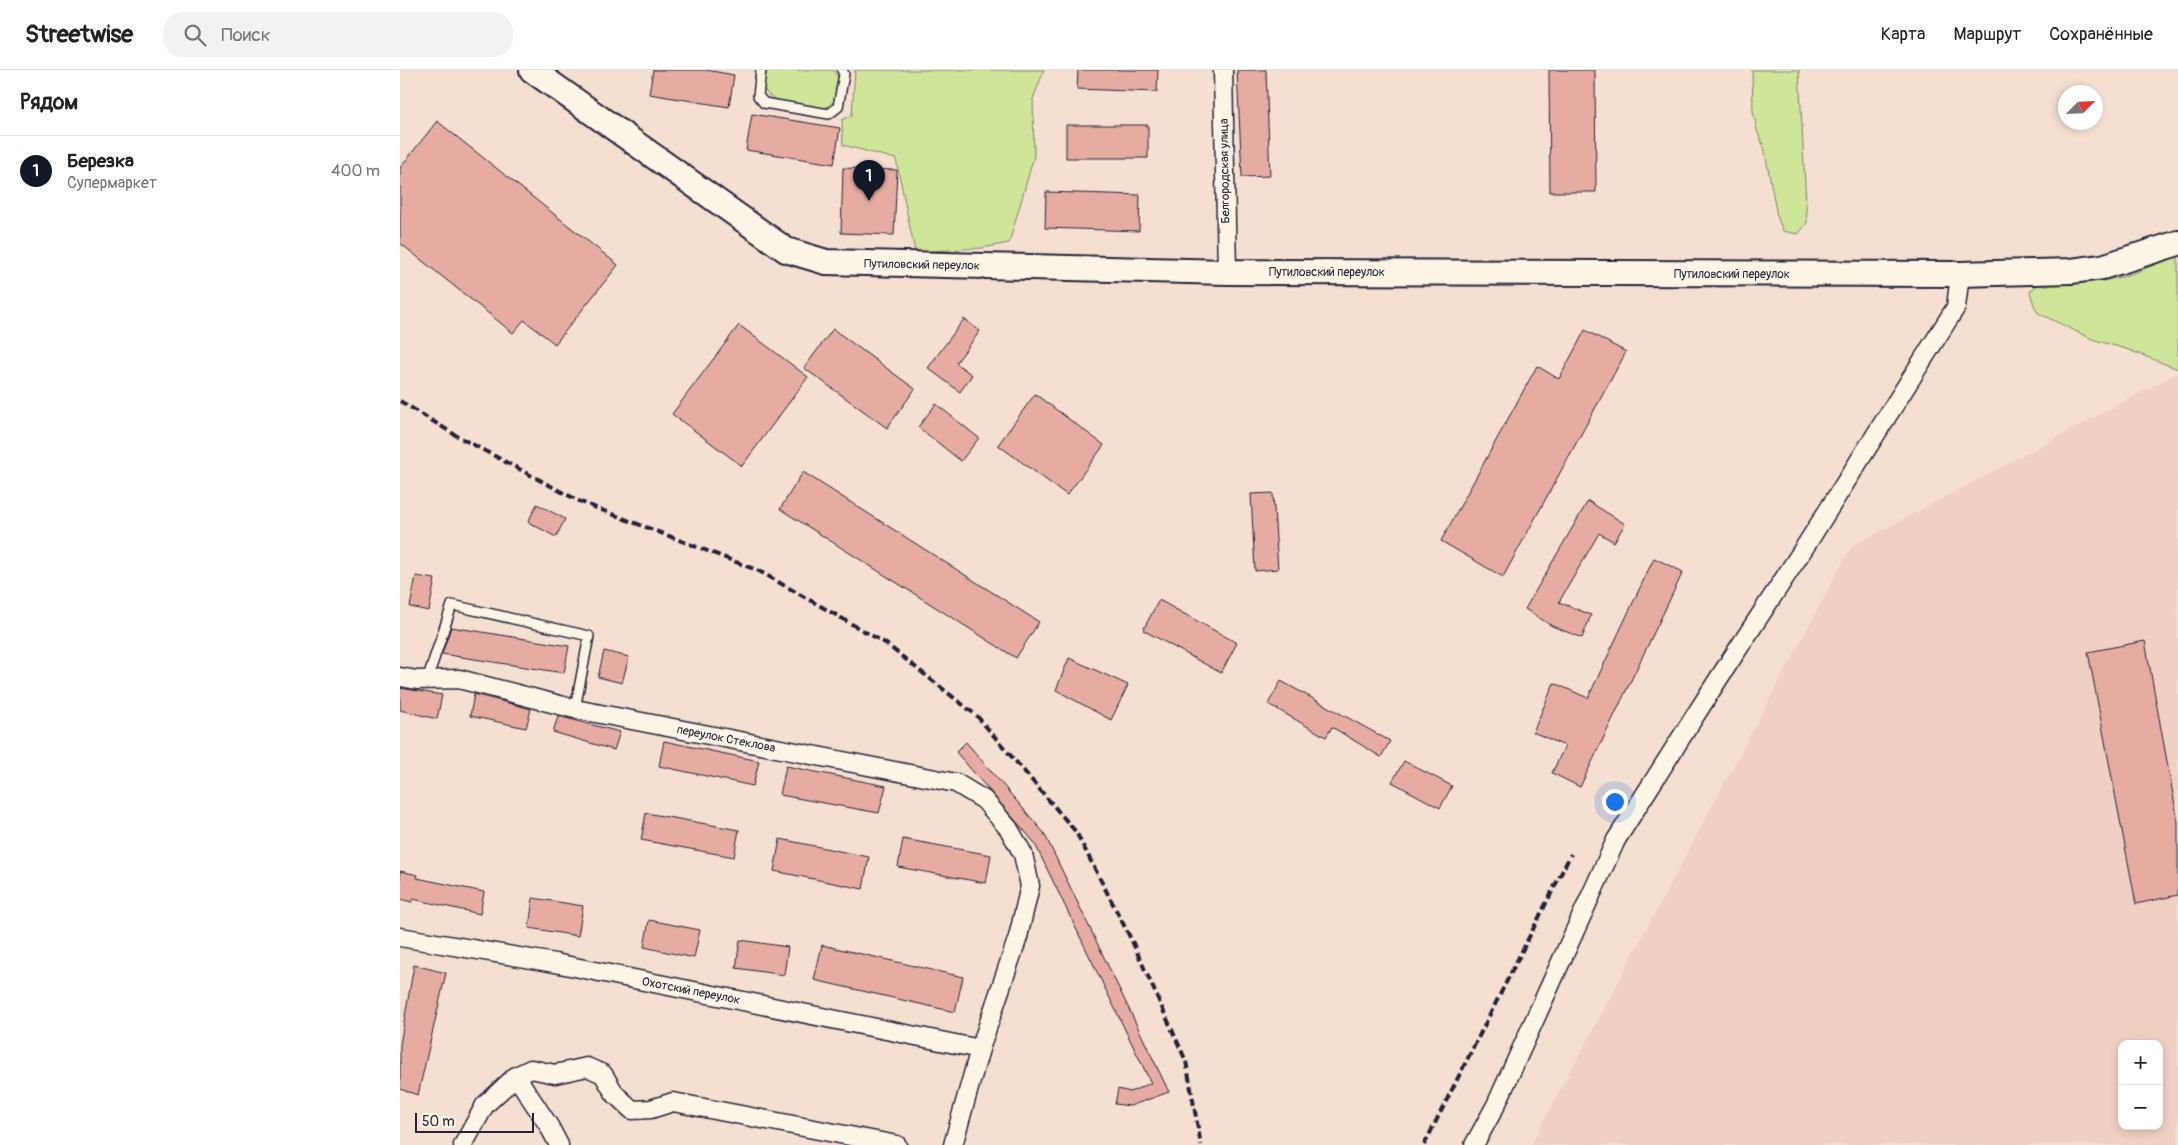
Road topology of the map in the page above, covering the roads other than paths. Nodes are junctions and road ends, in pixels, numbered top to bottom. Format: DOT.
graph roads {
  1 [pos="532,70"];
  2 [pos="761,70"];
  3 [pos="842,70"];
  4 [pos="1223,70"];
  5 [pos="2178,243"];
  6 [pos="1227,272"];
  7 [pos="1960,274"];
  8 [pos="400,677"];
  9 [pos="428,680"];
  10 [pos="575,709"];
  11 [pos="400,937"];
  12 [pos="980,1050"];
  13 [pos="516,1076"];
  14 [pos="463,1145"];
  15 [pos="559,1145"];
  16 [pos="897,1145"];
  17 [pos="953,1145"];
  18 [pos="1474,1145"];
  1 -- 6 [label="main road, Путиловский переулок"];
  2 -- 3 [label="lane"];
  4 -- 6 [label="street, Белгородская улица"];
  5 -- 7 [label="main road, Путиловский переулок"];
  6 -- 7 [label="main road, Путиловский переулок"];
  7 -- 18 [label="street"];
  8 -- 9 [label="street, переулок Стеклова"];
  9 -- 10 [label="street, переулок Стеклова"];
  9 -- 10 [label="lane"];
  10 -- 12 [label="street, переулок Стеклова"];
  11 -- 12 [label="street, Охотский переулок"];
  12 -- 17 [label="street, переулок Стеклова"];
  13 -- 14 [label="street"];
  13 -- 15 [label="street"];
  13 -- 16 [label="street"];
}
